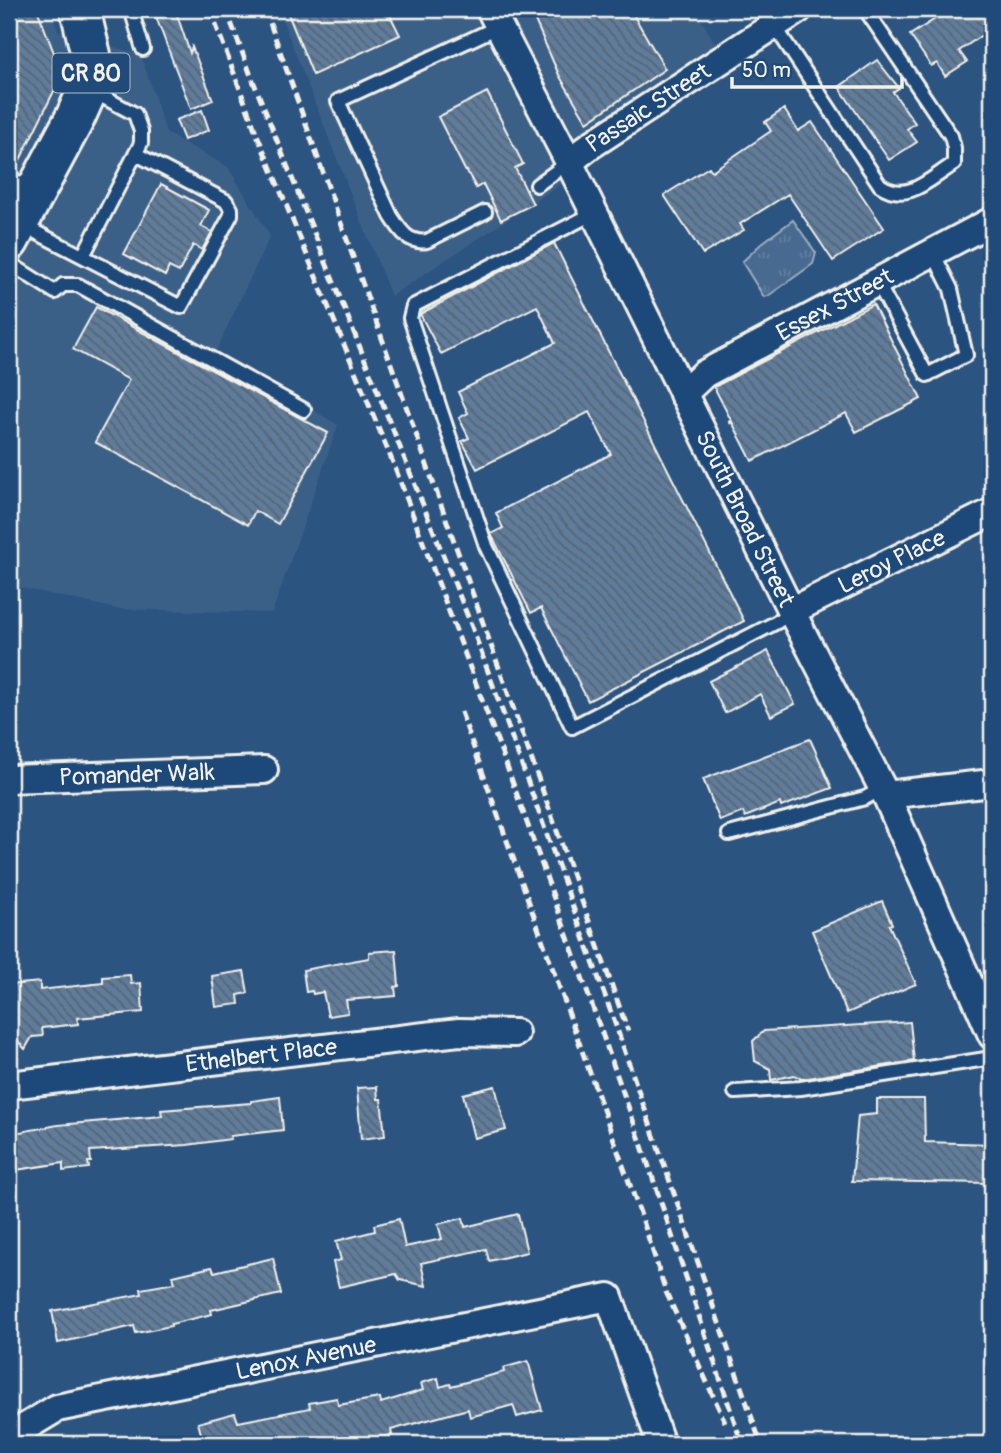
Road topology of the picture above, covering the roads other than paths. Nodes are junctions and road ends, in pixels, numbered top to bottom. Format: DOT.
graph roads {
  1 [pos="80,9"];
  2 [pos="131,9"];
  3 [pos="799,9"];
  4 [pos="865,9"];
  5 [pos="494,18"];
  6 [pos="774,25"];
  7 [pos="143,49"];
  8 [pos="88,89"];
  9 [pos="136,154"];
  10 [pos="569,162"];
  11 [pos="537,185"];
  12 [pos="18,208"];
  13 [pos="485,212"];
  14 [pos="594,213"];
  15 [pos="992,221"];
  16 [pos="933,253"];
  17 [pos="83,256"];
  18 [pos="9,263"];
  19 [pos="877,282"];
  20 [pos="683,394"];
  21 [pos="304,410"];
  22 [pos="992,512"];
  23 [pos="791,611"];
  24 [pos="264,770"];
  25 [pos="9,779"];
  26 [pos="992,783"];
  27 [pos="885,791"];
  28 [pos="729,834"];
  29 [pos="515,1033"];
  30 [pos="992,1035"];
  31 [pos="992,1058"];
  32 [pos="9,1085"];
  33 [pos="735,1092"];
  34 [pos="9,1437"];
  35 [pos="661,1444"];
  1 -- 8 [label="main road, CR 80"];
  2 -- 7 [label="lane"];
  3 -- 6 [label="street, Passaic Street"];
  4 -- 6 [label="lane"];
  5 -- 10 [label="street, South Broad Street"];
  5 -- 13 [label="lane"];
  6 -- 10 [label="street, Passaic Street"];
  8 -- 9 [label="lane"];
  8 -- 12 [label="main road, CR 80"];
  9 -- 17 [label="lane"];
  9 -- 17 [label="lane"];
  10 -- 11 [label="lane"];
  10 -- 14 [label="street, South Broad Street"];
  12 -- 17 [label="lane"];
  14 -- 20 [label="street, South Broad Street"];
  14 -- 23 [label="lane"];
  15 -- 16 [label="street, Essex Street"];
  16 -- 19 [label="street, Essex Street"];
  16 -- 19 [label="lane"];
  18 -- 21 [label="lane"];
  19 -- 20 [label="street, Essex Street"];
  20 -- 23 [label="street, South Broad Street"];
  22 -- 23 [label="street, Leroy Place"];
  23 -- 27 [label="street, South Broad Street"];
  24 -- 25 [label="street, Pomander Walk"];
  26 -- 27 [label="street"];
  27 -- 28 [label="lane"];
  27 -- 30 [label="street, South Broad Street"];
  29 -- 32 [label="street, Ethelbert Place"];
  31 -- 33 [label="lane"];
  34 -- 35 [label="street, Lenox Avenue"];
}
